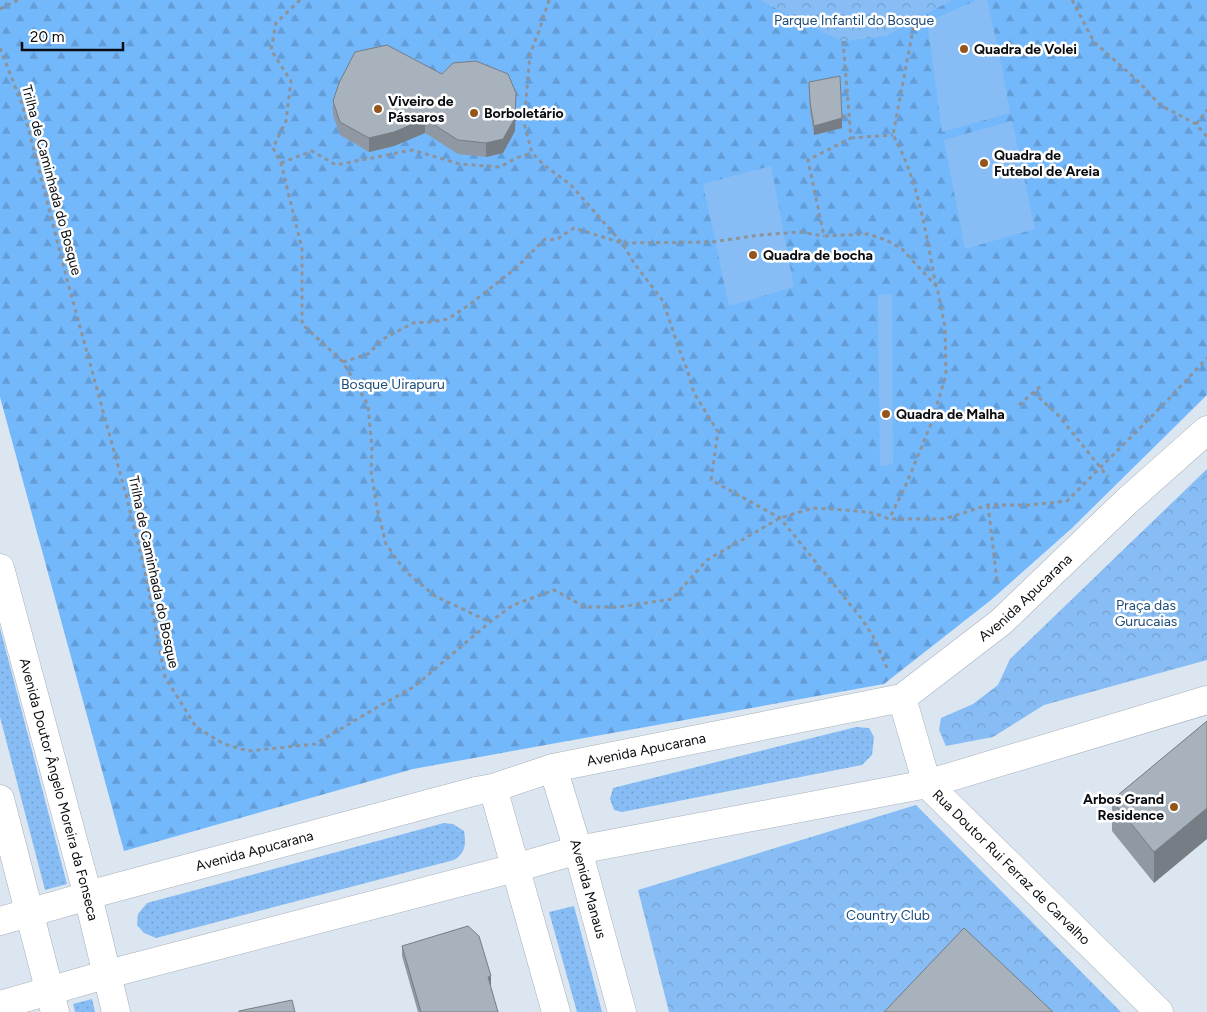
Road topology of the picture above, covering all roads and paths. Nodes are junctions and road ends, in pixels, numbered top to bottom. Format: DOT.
graph roads {
  1 [pos="18,0"];
  2 [pos="300,0"];
  3 [pos="549,0"];
  4 [pos="1072,0"];
  5 [pos="0,9"];
  6 [pos="915,19"];
  7 [pos="844,41"];
  8 [pos="0,48"];
  9 [pos="1207,110"];
  10 [pos="842,116"];
  11 [pos="850,118"];
  12 [pos="1196,124"];
  13 [pos="893,135"];
  14 [pos="1207,137"];
  15 [pos="851,138"];
  16 [pos="532,153"];
  17 [pos="281,163"];
  18 [pos="824,236"];
  19 [pos="622,243"];
  20 [pos="936,286"];
  21 [pos="1207,358"];
  22 [pos="343,362"];
  23 [pos="1042,385"];
  24 [pos="1033,392"];
  25 [pos="1019,405"];
  26 [pos="1207,430"];
  27 [pos="1100,468"];
  28 [pos="988,505"];
  29 [pos="780,518"];
  30 [pos="889,519"];
  31 [pos="0,568"];
  32 [pos="490,622"];
  33 [pos="1001,622"];
  34 [pos="902,698"];
  35 [pos="1207,700"];
  36 [pos="552,768"];
  37 [pos="927,784"];
  38 [pos="493,788"];
  39 [pos="0,800"];
  40 [pos="578,850"];
  41 [pos="516,868"];
  42 [pos="88,896"];
  43 [pos="29,913"];
  44 [pos="0,921"];
  45 [pos="108,974"];
  46 [pos="53,1001"];
  47 [pos="0,1004"];
  48 [pos="116,1012"];
  49 [pos="556,1012"];
  50 [pos="622,1012"];
  51 [pos="1159,1012"];
  1 -- 5 [label="path"];
  2 -- 17 [label="path"];
  3 -- 16 [label="path"];
  4 -- 12 [label="path"];
  6 -- 13 [label="path"];
  7 -- 11 [label="path"];
  8 -- 32 [label="path, Trilha de Caminhada do Bosque"];
  9 -- 12 [label="path"];
  10 -- 11 [label="path"];
  11 -- 15 [label="path"];
  12 -- 14 [label="path"];
  13 -- 15 [label="path"];
  13 -- 20 [label="path"];
  15 -- 18 [label="path"];
  16 -- 17 [label="path"];
  16 -- 19 [label="path"];
  17 -- 22 [label="path"];
  18 -- 19 [label="path"];
  18 -- 20 [label="path"];
  19 -- 22 [label="path"];
  19 -- 29 [label="path"];
  20 -- 30 [label="path"];
  21 -- 27 [label="path, Trilha de Caminhada do Bosque"];
  22 -- 32 [label="path"];
  23 -- 24 [label="path"];
  24 -- 25 [label="path"];
  24 -- 27 [label="path"];
  26 -- 33 [label="street, Avenida Apucarana"];
  27 -- 28 [label="path, Trilha de Caminhada do Bosque"];
  28 -- 30 [label="path, Trilha de Caminhada do Bosque"];
  28 -- 33 [label="path"];
  29 -- 30 [label="path, Trilha de Caminhada do Bosque"];
  29 -- 32 [label="path, Trilha de Caminhada do Bosque"];
  29 -- 34 [label="path"];
  31 -- 42 [label="street, Avenida Doutor Ângelo Moreira da Fonseca"];
  33 -- 34 [label="street, Avenida Apucarana"];
  34 -- 36 [label="street, Avenida Apucarana"];
  34 -- 37 [label="street, Rua Doutor Rui Ferraz de Carvalho"];
  35 -- 37 [label="street"];
  36 -- 38 [label="street, Avenida Apucarana"];
  36 -- 40 [label="street, Avenida Manaus"];
  37 -- 40 [label="street"];
  37 -- 51 [label="street, Rua Doutor Rui Ferraz de Carvalho"];
  38 -- 41 [label="street"];
  38 -- 42 [label="street, Avenida Apucarana"];
  39 -- 43 [label="street"];
  40 -- 41 [label="street"];
  40 -- 50 [label="street, Avenida Manaus"];
  41 -- 45 [label="street"];
  41 -- 49 [label="street"];
  42 -- 43 [label="street, Avenida Apucarana"];
  42 -- 45 [label="street, Avenida Doutor Ângelo Moreira da Fonseca"];
  43 -- 44 [label="street, Avenida Apucarana"];
  43 -- 46 [label="street"];
  45 -- 46 [label="street"];
  45 -- 48 [label="street, Avenida Doutor Ângelo Moreira da Fonseca"];
  46 -- 47 [label="street"];
}
